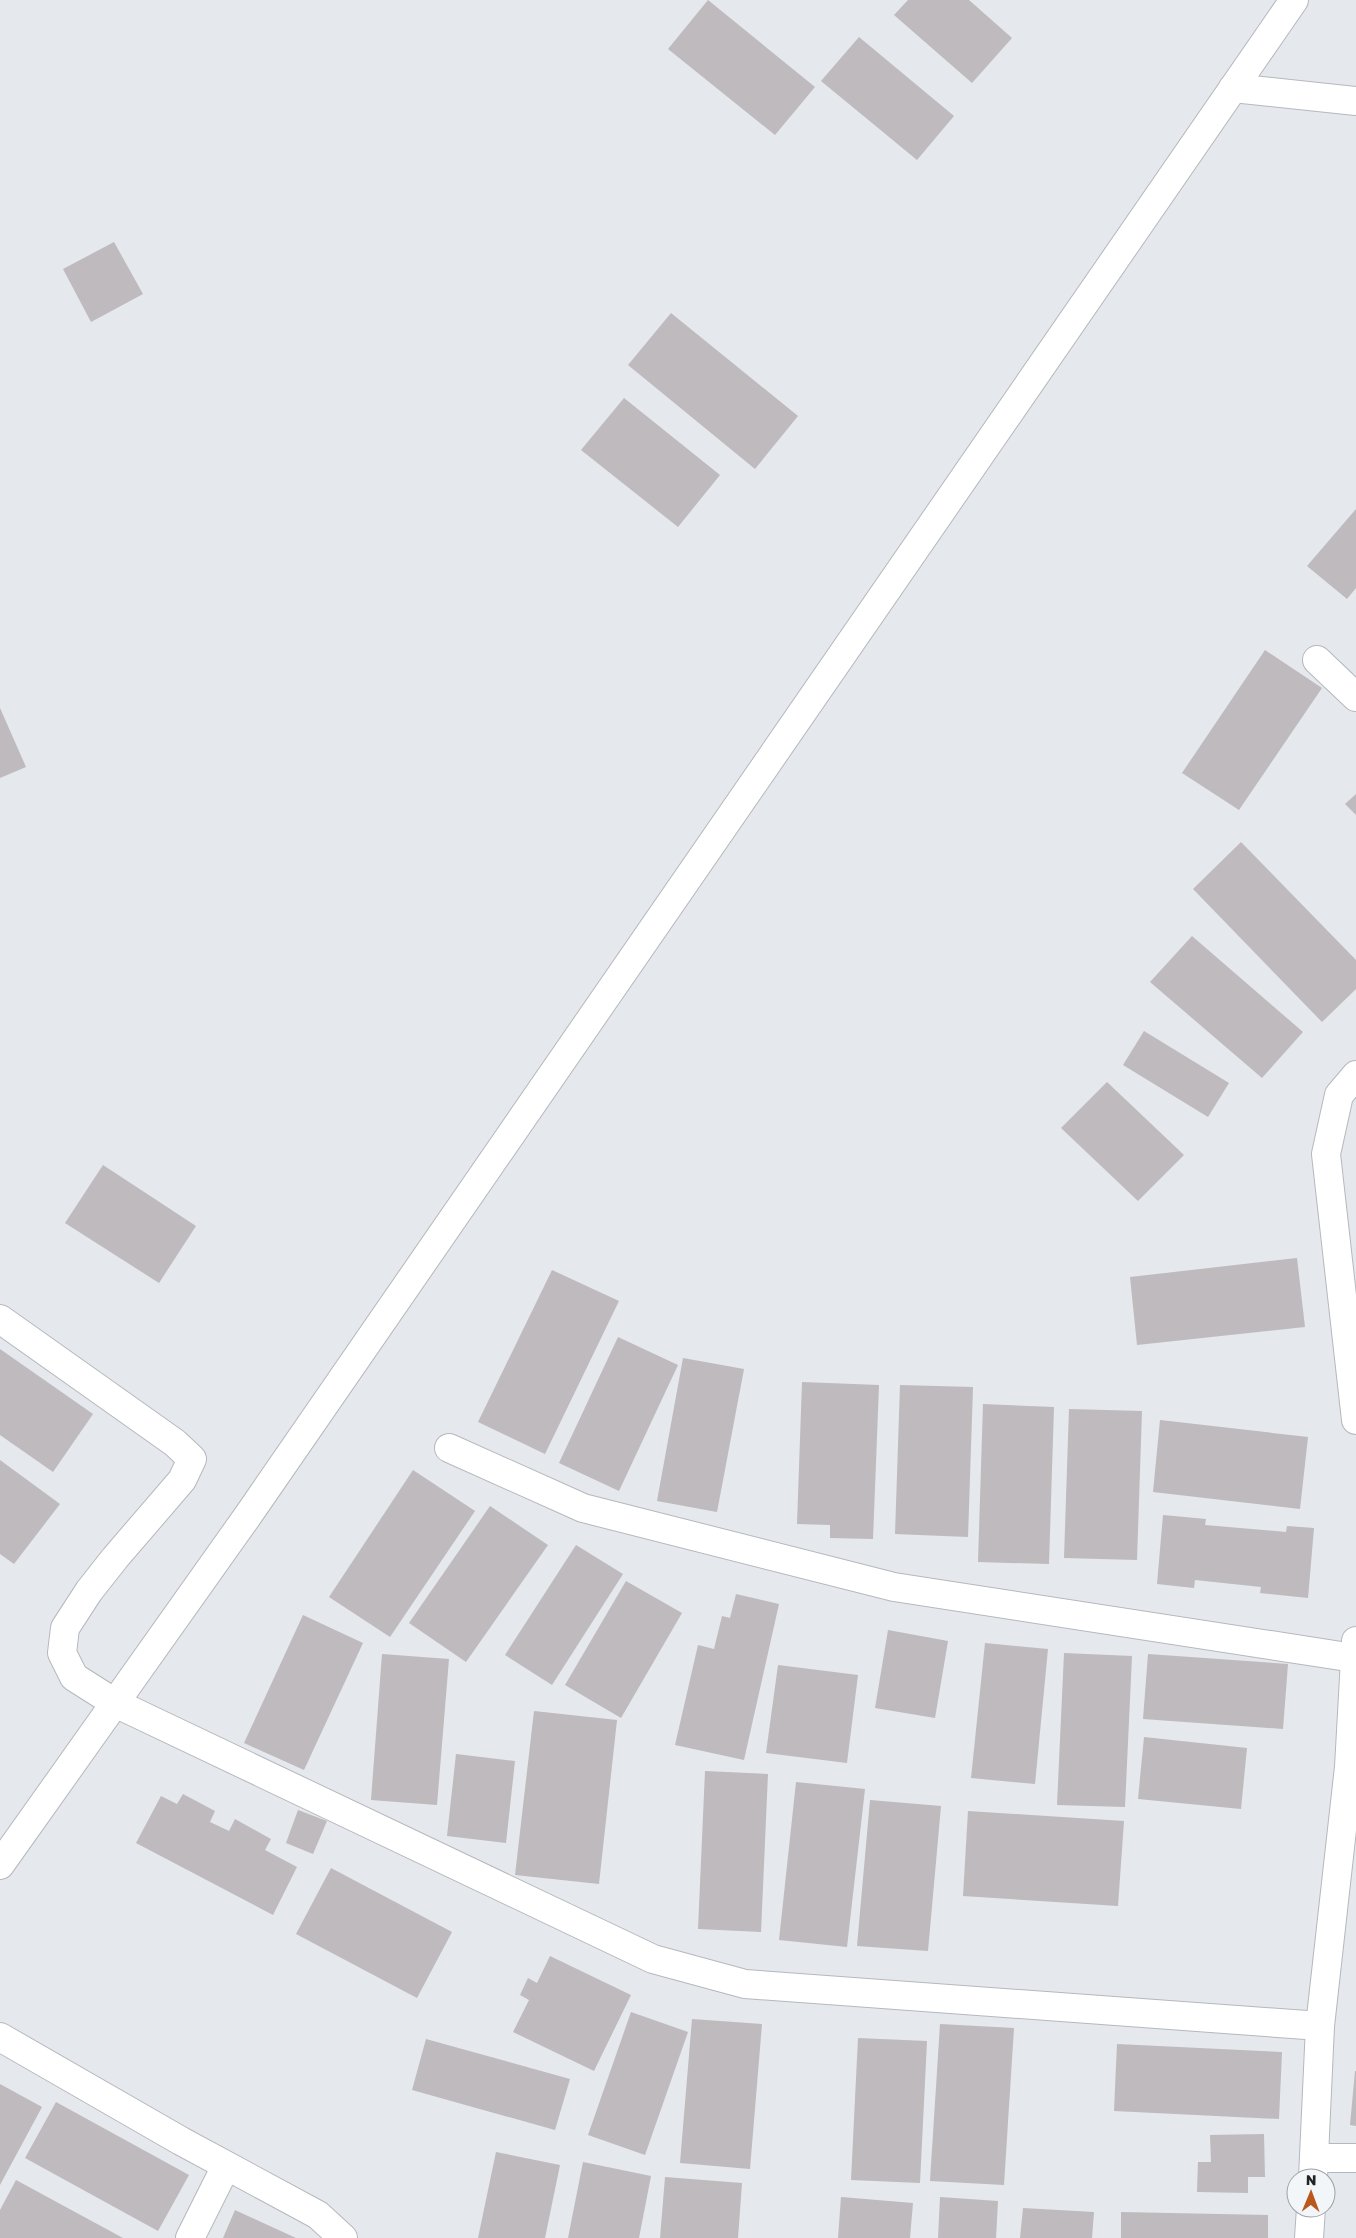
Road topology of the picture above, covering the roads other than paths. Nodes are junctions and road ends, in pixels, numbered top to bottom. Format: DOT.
graph roads {
  1 [pos="1294,0"];
  2 [pos="1233,88"];
  3 [pos="1356,101"];
  4 [pos="1318,660"];
  5 [pos="1356,697"];
  6 [pos="1356,1075"];
  7 [pos="0,1319"];
  8 [pos="1356,1420"];
  9 [pos="449,1448"];
  10 [pos="1355,1649"];
  11 [pos="115,1703"];
  12 [pos="1353,1767"];
  13 [pos="0,1865"];
  14 [pos="1320,2026"];
  15 [pos="0,2037"];
  16 [pos="1356,2158"];
  17 [pos="226,2166"];
  18 [pos="1313,2168"];
  19 [pos="1310,2218"];
  20 [pos="190,2238"];
  21 [pos="343,2238"];
  22 [pos="1309,2238"];
  1 -- 2 [label="street"];
  2 -- 3 [label="street"];
  2 -- 11 [label="street"];
  4 -- 5 [label="street"];
  6 -- 8 [label="street"];
  7 -- 11 [label="street"];
  9 -- 10 [label="street"];
  10 -- 12 [label="street"];
  11 -- 13 [label="street"];
  11 -- 14 [label="street"];
  12 -- 14 [label="street"];
  14 -- 18 [label="street"];
  15 -- 17 [label="street"];
  16 -- 18 [label="street"];
  17 -- 20 [label="street"];
  17 -- 21 [label="street"];
  19 -- 22 [label="street"];
}
